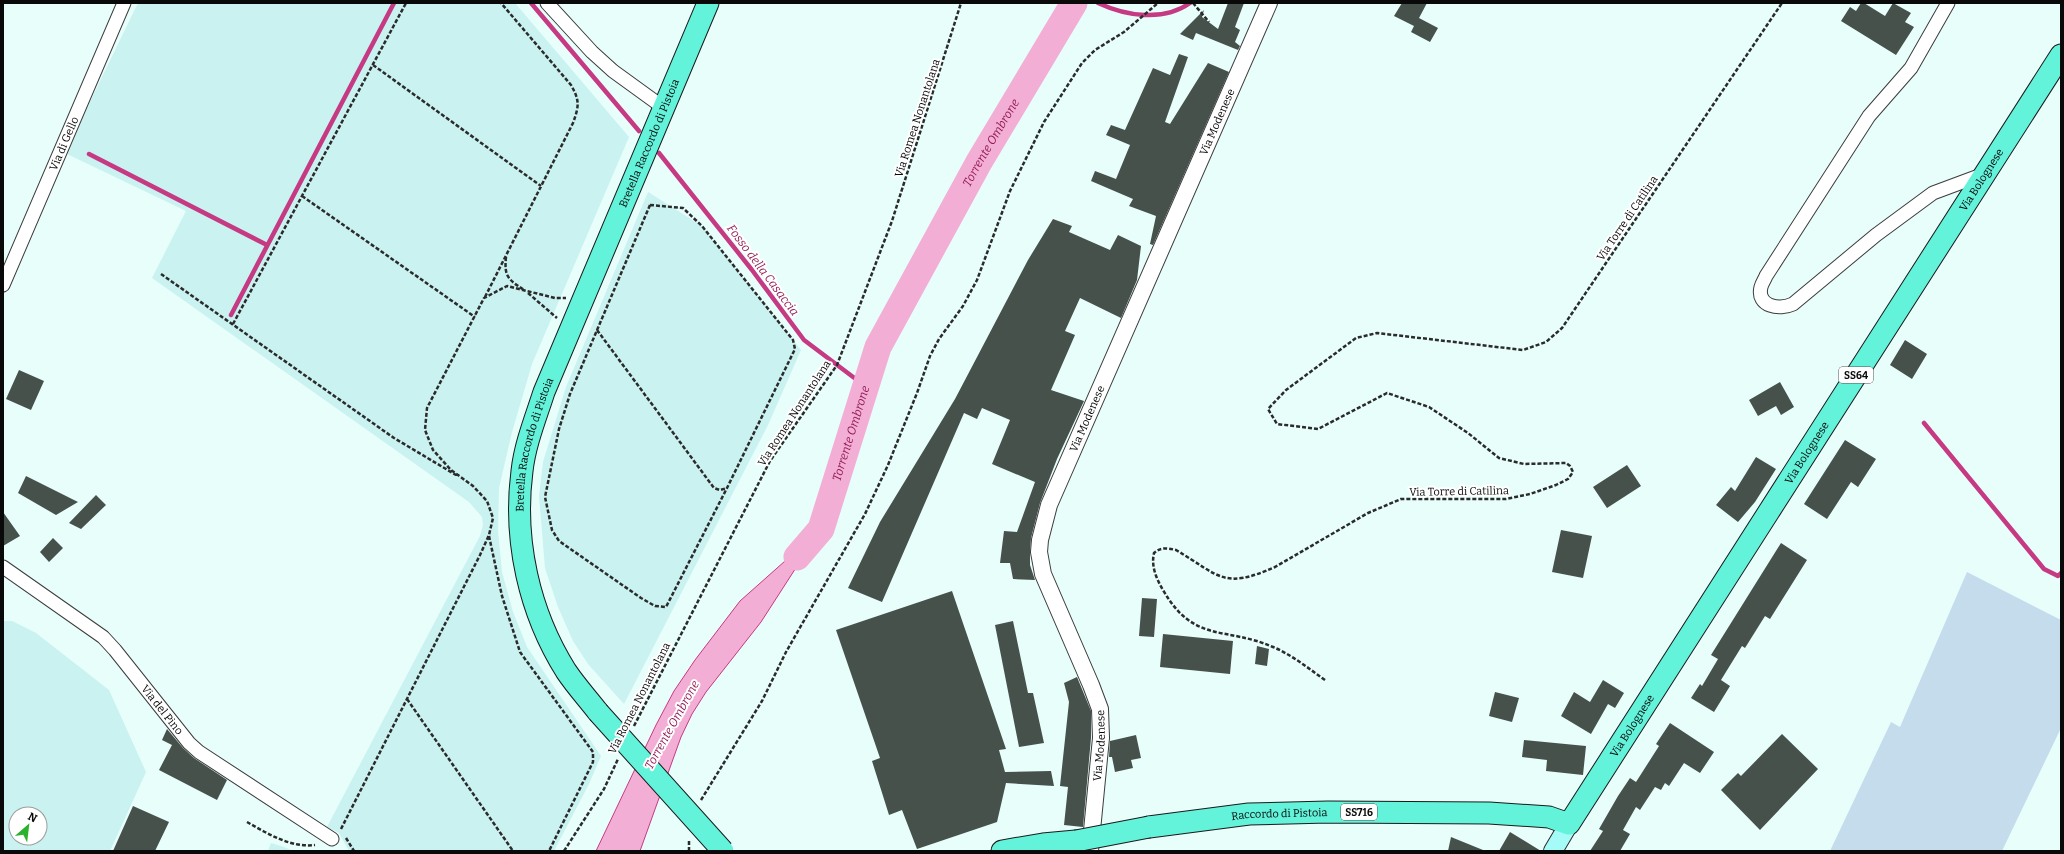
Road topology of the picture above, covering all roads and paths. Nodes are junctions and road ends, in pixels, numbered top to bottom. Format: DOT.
graph roads {
  1 [pos="124,3"];
  2 [pos="406,3"];
  3 [pos="501,3"];
  4 [pos="547,3"];
  5 [pos="961,3"];
  6 [pos="1158,3"];
  7 [pos="1193,3"];
  8 [pos="1269,3"];
  9 [pos="1782,3"];
  10 [pos="1948,3"];
  11 [pos="708,6"];
  12 [pos="1209,22"];
  13 [pos="2061,55"];
  14 [pos="373,65"];
  15 [pos="664,108"];
  16 [pos="1984,174"];
  17 [pos="541,186"];
  18 [pos="302,196"];
  19 [pos="506,255"];
  20 [pos="161,274"];
  21 [pos="3,284"];
  22 [pos="527,292"];
  23 [pos="484,298"];
  24 [pos="584,298"];
  25 [pos="476,317"];
  26 [pos="233,324"];
  27 [pos="571,330"];
  28 [pos="597,330"];
  29 [pos="473,486"];
  30 [pos="727,488"];
  31 [pos="489,535"];
  32 [pos="3,568"];
  33 [pos="1325,680"];
  34 [pos="407,698"];
  35 [pos="633,727"];
  36 [pos="620,755"];
  37 [pos="700,802"];
  38 [pos="247,822"];
  39 [pos="1569,824"];
  40 [pos="332,838"];
  41 [pos="688,838"];
  42 [pos="1083,846"];
  43 [pos="512,851"];
  44 [pos="549,851"];
  45 [pos="564,851"];
  46 [pos="689,851"];
  47 [pos="723,851"];
  48 [pos="1002,851"];
  49 [pos="1040,851"];
  50 [pos="1553,851"];
  1 -- 21 [label="street, Via di Gello"];
  2 -- 14 [label="path"];
  3 -- 17 [label="path"];
  4 -- 15 [label="street"];
  5 -- 35 [label="path, Via Romea Nonantolana"];
  6 -- 37 [label="path"];
  7 -- 12 [label="path"];
  8 -- 42 [label="street, Via Modenese"];
  9 -- 33 [label="path, Via Torre di Catilina"];
  10 -- 16 [label="street"];
  11 -- 15 [label="main road, Bretella Raccordo di Pistoia"];
  13 -- 16 [label="main road, Via Bolognese / SS64"];
  14 -- 17 [label="path"];
  14 -- 18 [label="path"];
  15 -- 24 [label="main road, Bretella Raccordo di Pistoia"];
  16 -- 39 [label="main road, Via Bolognese / SS64"];
  17 -- 19 [label="path"];
  18 -- 25 [label="path"];
  18 -- 26 [label="path"];
  19 -- 22 [label="path"];
  19 -- 23 [label="path"];
  20 -- 26 [label="path"];
  22 -- 23 [label="path"];
  22 -- 24 [label="path"];
  22 -- 27 [label="path"];
  23 -- 25 [label="path"];
  24 -- 27 [label="main road, Bretella Raccordo di Pistoia"];
  25 -- 29 [label="path"];
  26 -- 29 [label="path"];
  27 -- 47 [label="main road, Bretella Raccordo di Pistoia, bridge"];
  28 -- 30 [label="path"];
  28 -- 30 [label="path"];
  28 -- 30 [label="path"];
  29 -- 31 [label="path"];
  31 -- 34 [label="path"];
  31 -- 44 [label="path"];
  32 -- 40 [label="street, Via del Pino"];
  34 -- 40 [label="path"];
  34 -- 43 [label="path"];
  36 -- 45 [label="path, Via Romea Nonantolana"];
  38 -- 40 [label="path"];
  39 -- 42 [label="main road, Raccordo di Pistoia / SS716, bridge"];
  39 -- 50 [label="main road, Via Bolognese"];
  41 -- 46 [label="path"];
  42 -- 48 [label="main road"];
  42 -- 49 [label="main road, Raccordo di Pistoia / SS716"];
}
